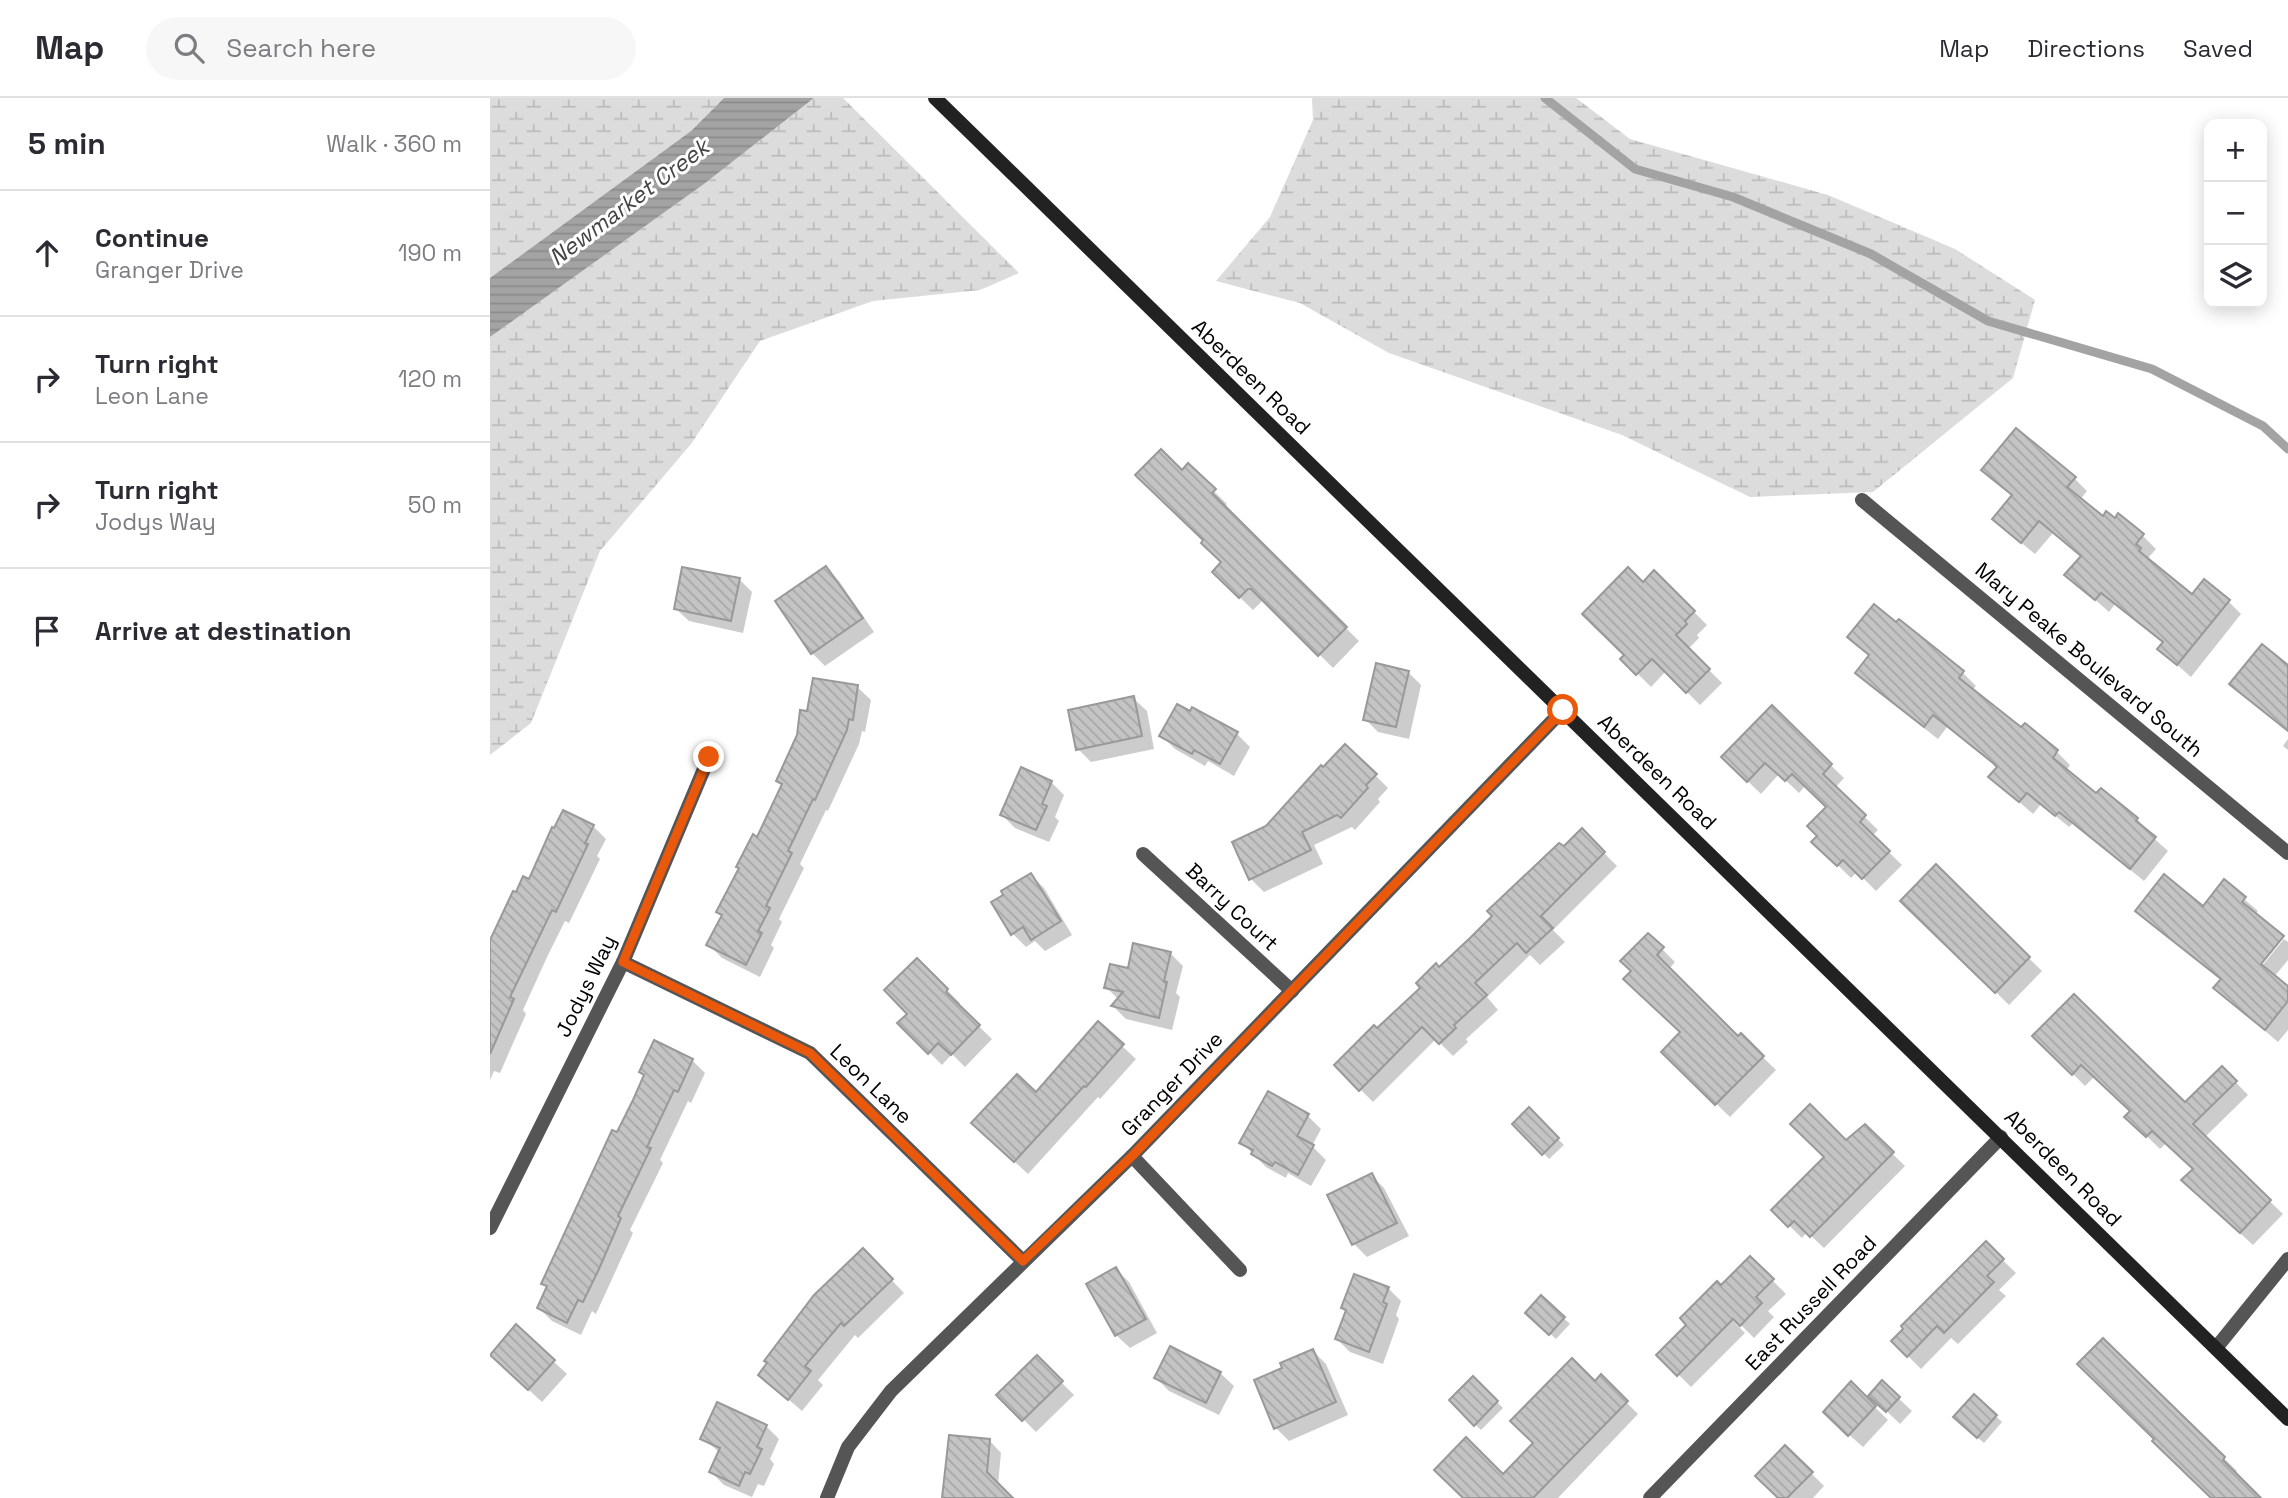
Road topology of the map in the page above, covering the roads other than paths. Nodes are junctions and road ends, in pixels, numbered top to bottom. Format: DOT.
graph roads {
  1 [pos="935,98"];
  2 [pos="1862,499"];
  3 [pos="1563,710"];
  4 [pos="709,757"];
  5 [pos="2288,853"];
  6 [pos="1143,854"];
  7 [pos="623,962"];
  8 [pos="1292,991"];
  9 [pos="2001,1137"];
  10 [pos="1132,1156"];
  11 [pos="490,1228"];
  12 [pos="2288,1259"];
  13 [pos="1023,1261"];
  14 [pos="1240,1270"];
  15 [pos="2216,1348"];
  16 [pos="2288,1419"];
  17 [pos="827,1498"];
  18 [pos="1650,1498"];
  1 -- 3 [label="main road, Aberdeen Road"];
  2 -- 5 [label="street, Mary Peake Boulevard South"];
  3 -- 8 [label="street, Granger Drive"];
  3 -- 9 [label="main road, Aberdeen Road"];
  4 -- 7 [label="street, Jodys Way"];
  6 -- 8 [label="street, Barry Court"];
  7 -- 11 [label="street, Jodys Way"];
  7 -- 13 [label="street, Leon Lane"];
  8 -- 10 [label="street, Granger Drive"];
  9 -- 15 [label="main road, Aberdeen Road"];
  9 -- 18 [label="street, East Russell Road"];
  10 -- 13 [label="street, Granger Drive"];
  10 -- 14 [label="street"];
  12 -- 15 [label="street"];
  13 -- 17 [label="street, Granger Drive"];
  15 -- 16 [label="main road, Aberdeen Road"];
}
